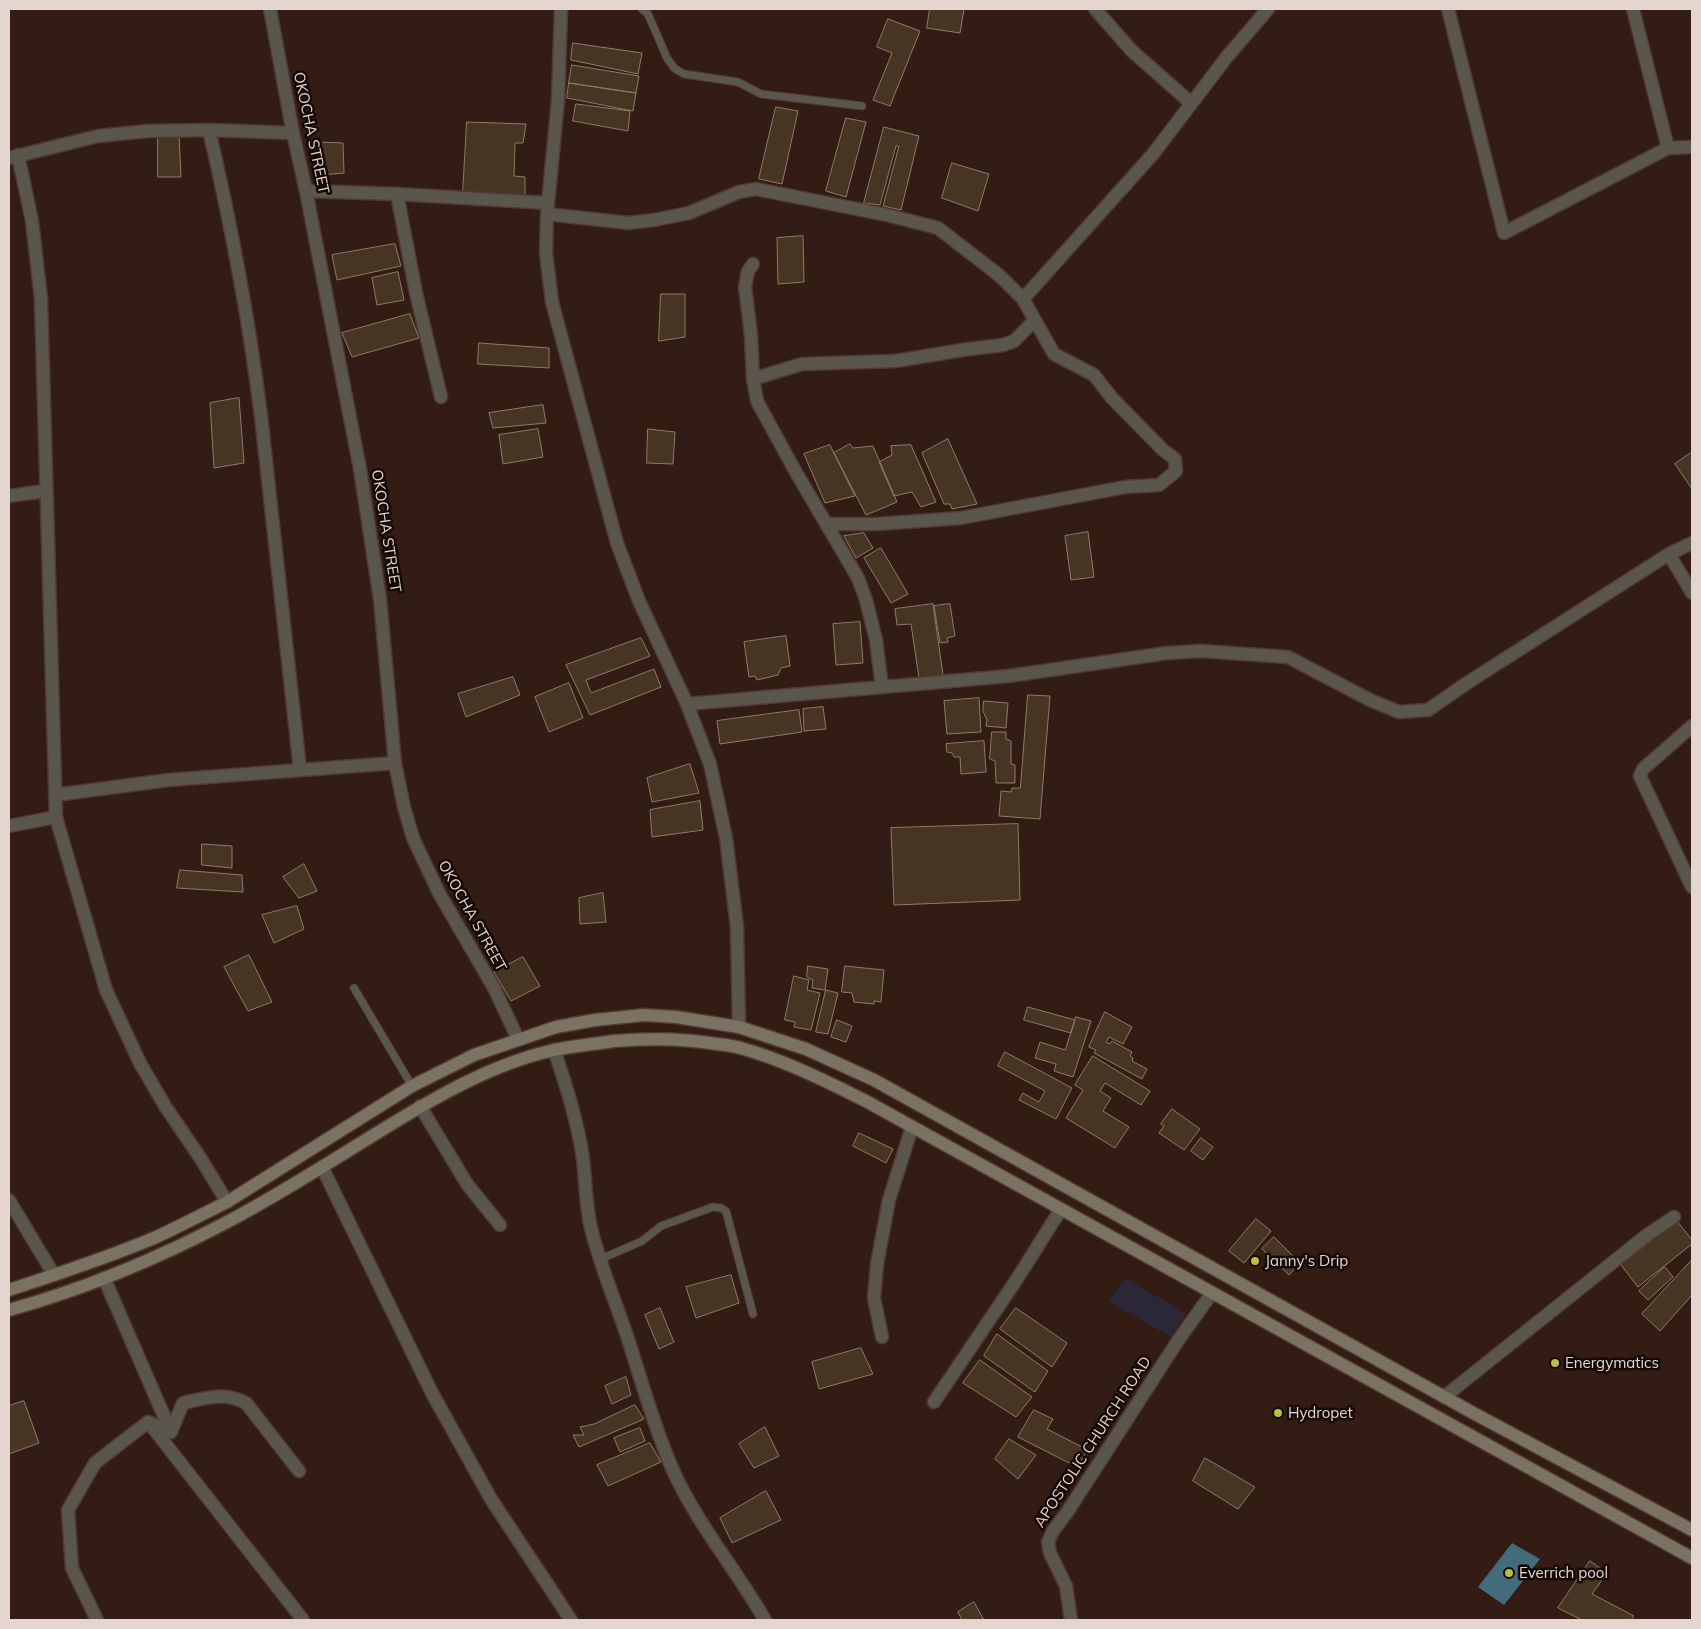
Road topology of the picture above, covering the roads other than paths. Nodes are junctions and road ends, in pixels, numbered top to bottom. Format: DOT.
graph roads {
  1 [pos="270,9"];
  2 [pos="561,9"];
  3 [pos="642,9"];
  4 [pos="1095,9"];
  5 [pos="1268,9"];
  6 [pos="1448,9"];
  7 [pos="1633,9"];
  8 [pos="1191,104"];
  9 [pos="862,106"];
  10 [pos="210,130"];
  11 [pos="293,133"];
  12 [pos="1692,147"];
  13 [pos="1668,148"];
  14 [pos="13,157"];
  15 [pos="306,191"];
  16 [pos="398,194"];
  17 [pos="547,209"];
  18 [pos="753,264"];
  19 [pos="1023,299"];
  20 [pos="1035,320"];
  21 [pos="753,379"];
  22 [pos="441,397"];
  23 [pos="46,491"];
  24 [pos="9,496"];
  25 [pos="826,524"];
  26 [pos="1692,543"];
  27 [pos="1669,554"];
  28 [pos="1692,592"];
  29 [pos="882,687"];
  30 [pos="687,704"];
  31 [pos="1692,726"];
  32 [pos="395,763"];
  33 [pos="300,769"];
  34 [pos="55,795"];
  35 [pos="56,817"];
  36 [pos="9,826"];
  37 [pos="1692,887"];
  38 [pos="354,988"];
  39 [pos="739,1027"];
  40 [pos="518,1039"];
  41 [pos="554,1050"];
  42 [pos="412,1086"];
  43 [pos="420,1106"];
  44 [pos="912,1127"];
  45 [pos="322,1167"];
  46 [pos="9,1200"];
  47 [pos="227,1202"];
  48 [pos="1061,1209"];
  49 [pos="1674,1217"];
  50 [pos="500,1225"];
  51 [pos="600,1259"];
  52 [pos="54,1275"];
  53 [pos="104,1278"];
  54 [pos="9,1290"];
  55 [pos="1212,1293"];
  56 [pos="9,1310"];
  57 [pos="753,1314"];
  58 [pos="882,1337"];
  59 [pos="1444,1397"];
  60 [pos="934,1402"];
  61 [pos="148,1422"];
  62 [pos="171,1432"];
  63 [pos="299,1471"];
  64 [pos="1692,1530"];
  65 [pos="1692,1558"];
  66 [pos="97,1620"];
  67 [pos="303,1620"];
  68 [pos="571,1620"];
  69 [pos="765,1620"];
  70 [pos="1071,1620"];
  1 -- 11 [label="street, OKOCHA STREET"];
  2 -- 17 [label="street"];
  3 -- 9 [label="lane"];
  4 -- 8 [label="street"];
  5 -- 8 [label="street"];
  6 -- 13 [label="street"];
  7 -- 13 [label="street"];
  8 -- 19 [label="street"];
  10 -- 11 [label="street"];
  10 -- 14 [label="street"];
  10 -- 33 [label="street"];
  11 -- 15 [label="street, OKOCHA STREET"];
  12 -- 13 [label="street"];
  14 -- 23 [label="street"];
  15 -- 16 [label="street"];
  15 -- 32 [label="street, OKOCHA STREET"];
  16 -- 17 [label="street"];
  16 -- 22 [label="street"];
  17 -- 19 [label="street"];
  17 -- 30 [label="street"];
  18 -- 21 [label="street"];
  19 -- 20 [label="street"];
  20 -- 21 [label="street"];
  20 -- 25 [label="street"];
  21 -- 25 [label="street"];
  23 -- 24 [label="street"];
  23 -- 34 [label="street"];
  25 -- 29 [label="street"];
  26 -- 27 [label="street"];
  27 -- 28 [label="street"];
  27 -- 29 [label="street"];
  29 -- 30 [label="street"];
  30 -- 39 [label="street"];
  31 -- 37 [label="street"];
  32 -- 33 [label="street"];
  32 -- 40 [label="street, OKOCHA STREET"];
  33 -- 34 [label="street"];
  34 -- 35 [label="street"];
  35 -- 36 [label="street"];
  35 -- 47 [label="street"];
  38 -- 42 [label="lane"];
  39 -- 40 [label="main road"];
  39 -- 59 [label="main road"];
  40 -- 42 [label="main road"];
  41 -- 43 [label="main road"];
  41 -- 44 [label="main road"];
  41 -- 51 [label="street"];
  42 -- 47 [label="main road"];
  43 -- 45 [label="main road"];
  43 -- 50 [label="street"];
  44 -- 48 [label="main road"];
  44 -- 58 [label="street"];
  45 -- 53 [label="main road"];
  45 -- 68 [label="street"];
  46 -- 52 [label="street"];
  47 -- 52 [label="main road"];
  48 -- 55 [label="main road"];
  48 -- 60 [label="street"];
  49 -- 59 [label="street"];
  51 -- 57 [label="lane"];
  51 -- 69 [label="street"];
  52 -- 54 [label="main road"];
  53 -- 56 [label="main road"];
  53 -- 62 [label="street"];
  55 -- 65 [label="main road"];
  55 -- 70 [label="street, APOSTOLIC CHURCH ROAD"];
  59 -- 64 [label="main road"];
  61 -- 62 [label="street"];
  61 -- 66 [label="street"];
  61 -- 67 [label="street"];
  62 -- 63 [label="street"];
}
